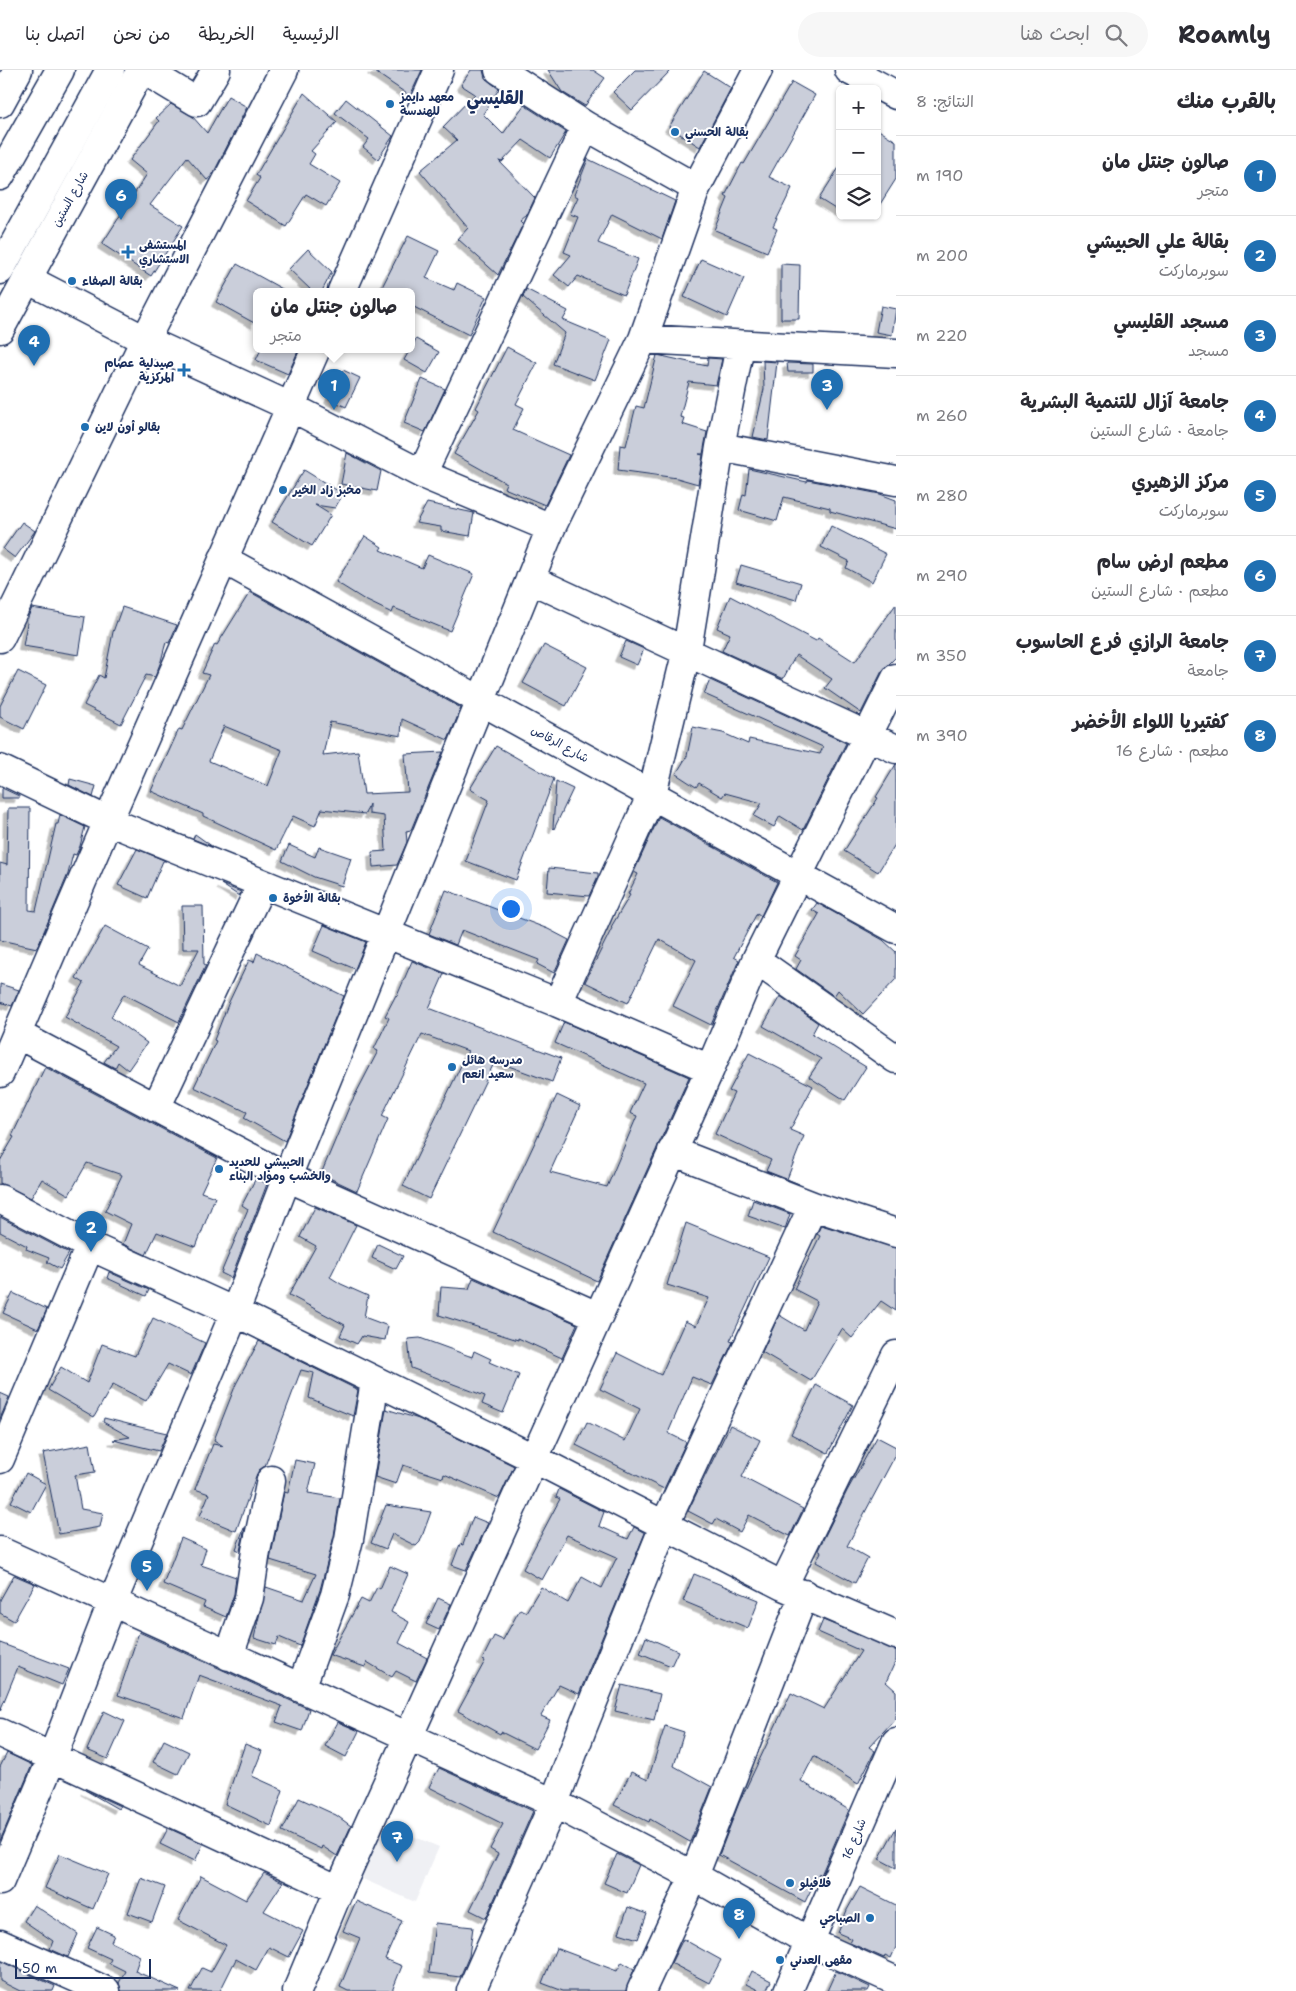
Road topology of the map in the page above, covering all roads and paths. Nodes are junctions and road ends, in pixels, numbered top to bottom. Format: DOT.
graph roads {
  1 [pos="18,70"];
  2 [pos="60,70"];
  3 [pos="110,70"];
  4 [pos="142,70"];
  5 [pos="216,70"];
  6 [pos="284,70"];
  7 [pos="439,70"];
  8 [pos="499,70"];
  9 [pos="758,70"];
  10 [pos="849,70"];
  11 [pos="896,95"];
  12 [pos="0,103"];
  13 [pos="586,126"];
  14 [pos="0,176"];
  15 [pos="696,188"];
  16 [pos="0,270"];
  17 [pos="27,279"];
  18 [pos="343,288"];
  19 [pos="0,329"];
  20 [pos="643,339"];
  21 [pos="145,340"];
  22 [pos="740,346"];
  23 [pos="314,353"];
  24 [pos="896,353"];
  25 [pos="291,407"];
  26 [pos="720,447"];
  27 [pos="422,474"];
  28 [pos="896,481"];
  29 [pos="551,528"];
  30 [pos="223,559"];
  31 [pos="530,579"];
  32 [pos="0,638"];
  33 [pos="687,650"];
  34 [pos="896,678"];
  35 [pos="480,700"];
  36 [pos="867,735"];
  37 [pos="896,748"];
  38 [pos="0,769"];
  39 [pos="652,794"];
  40 [pos="108,821"];
  41 [pos="798,874"];
  42 [pos="262,884"];
  43 [pos="896,929"];
  44 [pos="387,934"];
  45 [pos="756,960"];
  46 [pos="558,1003"];
  47 [pos="17,1034"];
  48 [pos="896,1059"];
  49 [pos="710,1069"];
  50 [pos="0,1073"];
  51 [pos="156,1108"];
  52 [pos="672,1151"];
  53 [pos="287,1177"];
  54 [pos="0,1199"];
  55 [pos="813,1206"];
  56 [pos="896,1233"];
  57 [pos="90,1246"];
  58 [pos="235,1312"];
  59 [pos="597,1316"];
  60 [pos="894,1366"];
  61 [pos="375,1381"];
  62 [pos="533,1458"];
  63 [pos="0,1459"];
  64 [pos="271,1480"];
  65 [pos="665,1524"];
  66 [pos="0,1551"];
  67 [pos="794,1590"];
  68 [pos="112,1603"];
  69 [pos="896,1635"];
  70 [pos="229,1656"];
  71 [pos="301,1688"];
  72 [pos="0,1733"];
  73 [pos="408,1736"];
  74 [pos="896,1742"];
  75 [pos="52,1758"];
  76 [pos="554,1803"];
  77 [pos="694,1876"];
  78 [pos="0,1882"];
  79 [pos="339,1890"];
  80 [pos="810,1942"];
  81 [pos="0,1944"];
  82 [pos="896,1981"];
  83 [pos="106,1991"];
  84 [pos="297,1991"];
  85 [pos="471,1991"];
  86 [pos="641,1991"];
  87 [pos="788,1991"];
  1 -- 12 [label="main road"];
  2 -- 14 [label="main road"];
  3 -- 16 [label="main road"];
  4 -- 5 [label="main road"];
  4 -- 17 [label="main road, شارع الستين"];
  6 -- 21 [label="main road"];
  7 -- 18 [label="main road"];
  8 -- 13 [label="main road"];
  9 -- 15 [label="main road"];
  10 -- 11 [label="main road"];
  13 -- 15 [label="main road"];
  13 -- 27 [label="main road"];
  15 -- 20 [label="main road"];
  17 -- 19 [label="main road, شارع الستين"];
  17 -- 21 [label="main road"];
  20 -- 22 [label="main road"];
  20 -- 29 [label="main road"];
  21 -- 25 [label="main road"];
  21 -- 32 [label="main road"];
  22 -- 24 [label="main road"];
  22 -- 26 [label="main road"];
  23 -- 25 [label="main road"];
  25 -- 27 [label="main road"];
  25 -- 30 [label="main road"];
  26 -- 28 [label="main road"];
  26 -- 33 [label="main road"];
  27 -- 29 [label="main road"];
  29 -- 31 [label="main road"];
  30 -- 35 [label="main road, شارع الرقاص"];
  30 -- 40 [label="main road"];
  31 -- 33 [label="main road"];
  31 -- 35 [label="main road"];
  33 -- 36 [label="main road"];
  33 -- 39 [label="main road"];
  34 -- 36 [label="main road"];
  35 -- 39 [label="main road, شارع الرقاص"];
  35 -- 44 [label="main road"];
  36 -- 37 [label="main road"];
  36 -- 41 [label="main road"];
  38 -- 40 [label="main road"];
  39 -- 41 [label="main road, شارع الرقاص"];
  39 -- 46 [label="main road"];
  40 -- 42 [label="main road"];
  40 -- 47 [label="main road"];
  41 -- 43 [label="main road, شارع الرقاص"];
  41 -- 45 [label="main road"];
  42 -- 44 [label="main road"];
  42 -- 51 [label="main road"];
  44 -- 46 [label="main road"];
  44 -- 53 [label="main road"];
  45 -- 48 [label="main road"];
  45 -- 49 [label="main road"];
  46 -- 49 [label="main road"];
  47 -- 50 [label="main road"];
  47 -- 51 [label="main road"];
  49 -- 52 [label="main road"];
  51 -- 53 [label="main road"];
  52 -- 55 [label="main road"];
  52 -- 59 [label="main road"];
  53 -- 58 [label="main road"];
  53 -- 59 [label="main road"];
  54 -- 57 [label="main road"];
  55 -- 56 [label="main road"];
  55 -- 65 [label="main road"];
  57 -- 58 [label="main road"];
  57 -- 63 [label="main road"];
  58 -- 61 [label="main road"];
  58 -- 68 [label="main road"];
  59 -- 62 [label="main road"];
  60 -- 67 [label="main road"];
  61 -- 62 [label="main road"];
  61 -- 71 [label="main road"];
  62 -- 65 [label="main road"];
  62 -- 73 [label="main road"];
  64 -- 70 [label="main road"];
  65 -- 67 [label="main road"];
  65 -- 76 [label="main road"];
  66 -- 68 [label="main road"];
  67 -- 69 [label="main road"];
  67 -- 77 [label="main road"];
  68 -- 70 [label="main road"];
  68 -- 75 [label="main road"];
  70 -- 71 [label="main road"];
  71 -- 73 [label="main road"];
  72 -- 75 [label="main road"];
  73 -- 76 [label="main road"];
  73 -- 79 [label="main road"];
  74 -- 80 [label="main road, شارع 16"];
  75 -- 78 [label="main road"];
  75 -- 79 [label="main road"];
  76 -- 77 [label="main road"];
  76 -- 85 [label="main road"];
  77 -- 80 [label="main road"];
  77 -- 86 [label="main road"];
  79 -- 84 [label="main road"];
  80 -- 82 [label="main road"];
  80 -- 87 [label="main road, شارع 16"];
  81 -- 83 [label="main road"];
}
